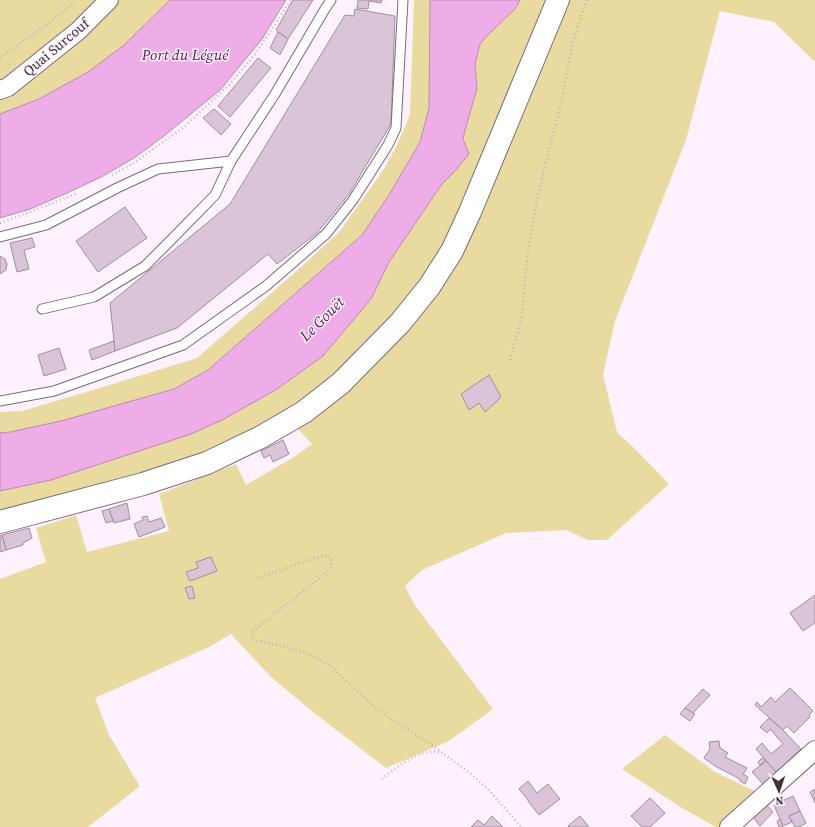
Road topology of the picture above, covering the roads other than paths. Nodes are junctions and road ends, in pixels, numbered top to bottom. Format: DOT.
graph roads {
  1 [pos="109,0"];
  2 [pos="331,0"];
  3 [pos="403,0"];
  4 [pos="558,0"];
  5 [pos="0,90"];
  6 [pos="231,161"];
  7 [pos="0,237"];
  8 [pos="42,309"];
  9 [pos="0,401"];
  10 [pos="0,522"];
  11 [pos="815,750"];
  12 [pos="729,827"];
  1 -- 5 [label="street, Quai Surcouf"];
  2 -- 6 [label="lane"];
  3 -- 9 [label="lane"];
  4 -- 10 [label="street"];
  6 -- 7 [label="lane"];
  6 -- 8 [label="lane"];
  11 -- 12 [label="street"];
}
